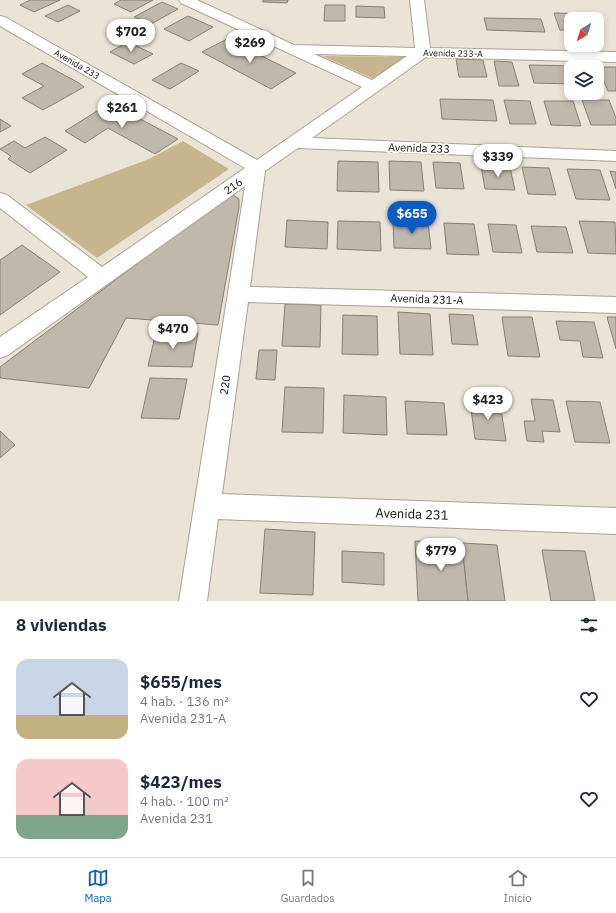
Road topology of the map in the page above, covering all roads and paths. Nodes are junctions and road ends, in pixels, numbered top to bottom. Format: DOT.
graph roads {
  1 [pos="186,0"];
  2 [pos="417,0"];
  3 [pos="0,20"];
  4 [pos="291,49"];
  5 [pos="423,52"];
  6 [pos="616,57"];
  7 [pos="374,87"];
  8 [pos="293,143"];
  9 [pos="616,156"];
  10 [pos="257,168"];
  11 [pos="0,199"];
  12 [pos="102,277"];
  13 [pos="238,294"];
  14 [pos="616,305"];
  15 [pos="0,349"];
  16 [pos="207,506"];
  17 [pos="616,521"];
  18 [pos="193,601"];
  1 -- 4 [label="street, Avenida 233-A"];
  2 -- 5 [label="street"];
  3 -- 10 [label="street, Avenida 233"];
  4 -- 5 [label="street, Avenida 233-A"];
  4 -- 7 [label="street, Avenida 233-A"];
  5 -- 6 [label="street, Avenida 233-A"];
  5 -- 7 [label="street, 216"];
  7 -- 8 [label="street, 216"];
  8 -- 9 [label="street, Avenida 233"];
  8 -- 10 [label="street, 216"];
  10 -- 12 [label="street, 216"];
  10 -- 13 [label="street, 220"];
  11 -- 12 [label="street"];
  12 -- 15 [label="street, 216"];
  13 -- 14 [label="street, Avenida 231-A"];
  13 -- 16 [label="street, 220"];
  16 -- 17 [label="street, Avenida 231"];
  16 -- 18 [label="street, 220"];
}
